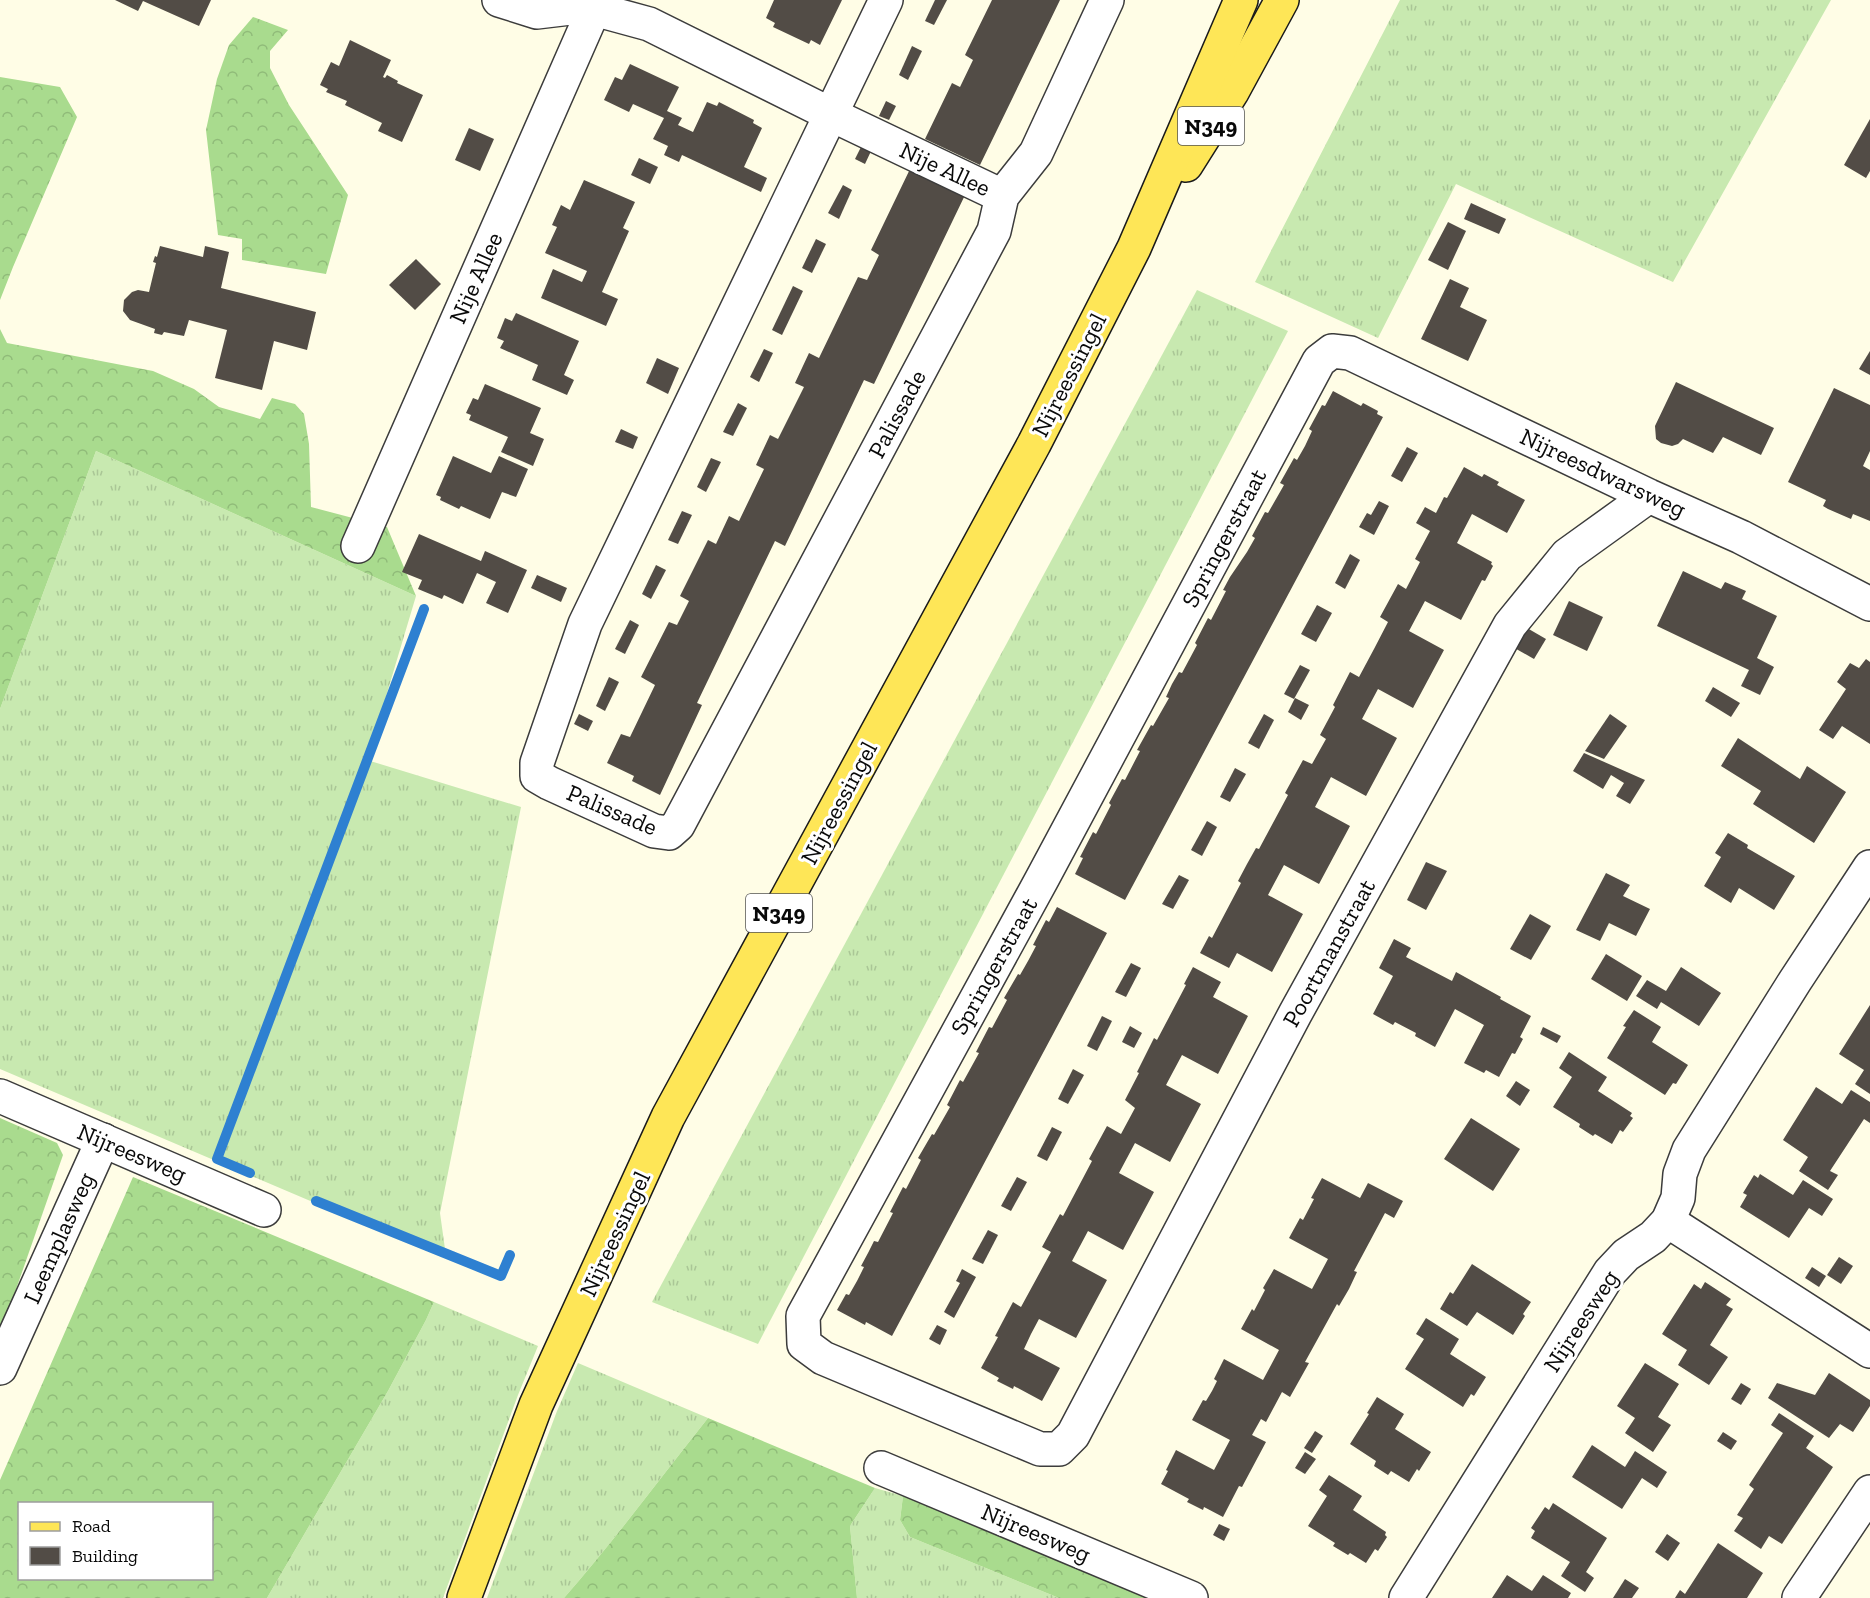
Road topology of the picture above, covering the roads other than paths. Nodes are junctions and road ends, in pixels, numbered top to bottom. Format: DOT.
graph roads {
  1 [pos="499,0"];
  2 [pos="886,0"];
  3 [pos="1107,0"];
  4 [pos="1241,0"];
  5 [pos="1282,0"];
  6 [pos="594,9"];
  7 [pos="830,114"];
  8 [pos="1002,196"];
  9 [pos="1134,248"];
  10 [pos="1332,351"];
  11 [pos="1649,496"];
  12 [pos="358,546"];
  13 [pos="1870,604"];
  14 [pos="1870,867"];
  15 [pos="0,1096"];
  16 [pos="103,1140"];
  17 [pos="264,1210"];
  18 [pos="1668,1221"];
  19 [pos="1870,1352"];
  20 [pos="0,1368"];
  21 [pos="1059,1449"];
  22 [pos="881,1468"];
  23 [pos="1870,1492"];
  24 [pos="464,1598"];
  25 [pos="1191,1598"];
  26 [pos="1406,1598"];
  27 [pos="1799,1598"];
  1 -- 6 [label="street, Nije Allee"];
  2 -- 7 [label="street, Palissade"];
  3 -- 8 [label="street, Palissade"];
  4 -- 9 [label="main road, Nijreessingel / N349"];
  5 -- 9 [label="main road, Nijreessingel / N349"];
  6 -- 7 [label="street, Nije Allee"];
  6 -- 12 [label="street, Nije Allee"];
  7 -- 8 [label="street, Nije Allee"];
  7 -- 8 [label="street, Palissade"];
  9 -- 24 [label="main road, Nijreessingel / N349"];
  10 -- 11 [label="street, Nijreesdwarsweg"];
  10 -- 21 [label="street, Springerstraat"];
  11 -- 13 [label="street, Nijreesdwarsweg"];
  11 -- 21 [label="street, Poortmanstraat"];
  14 -- 18 [label="street, Nijreesweg"];
  15 -- 16 [label="street, Nijreesweg"];
  16 -- 17 [label="street, Nijreesweg"];
  16 -- 20 [label="street, Leemplasweg"];
  18 -- 19 [label="street"];
  18 -- 26 [label="street, Nijreesweg"];
  22 -- 25 [label="street, Nijreesweg"];
  23 -- 27 [label="street"];
}
